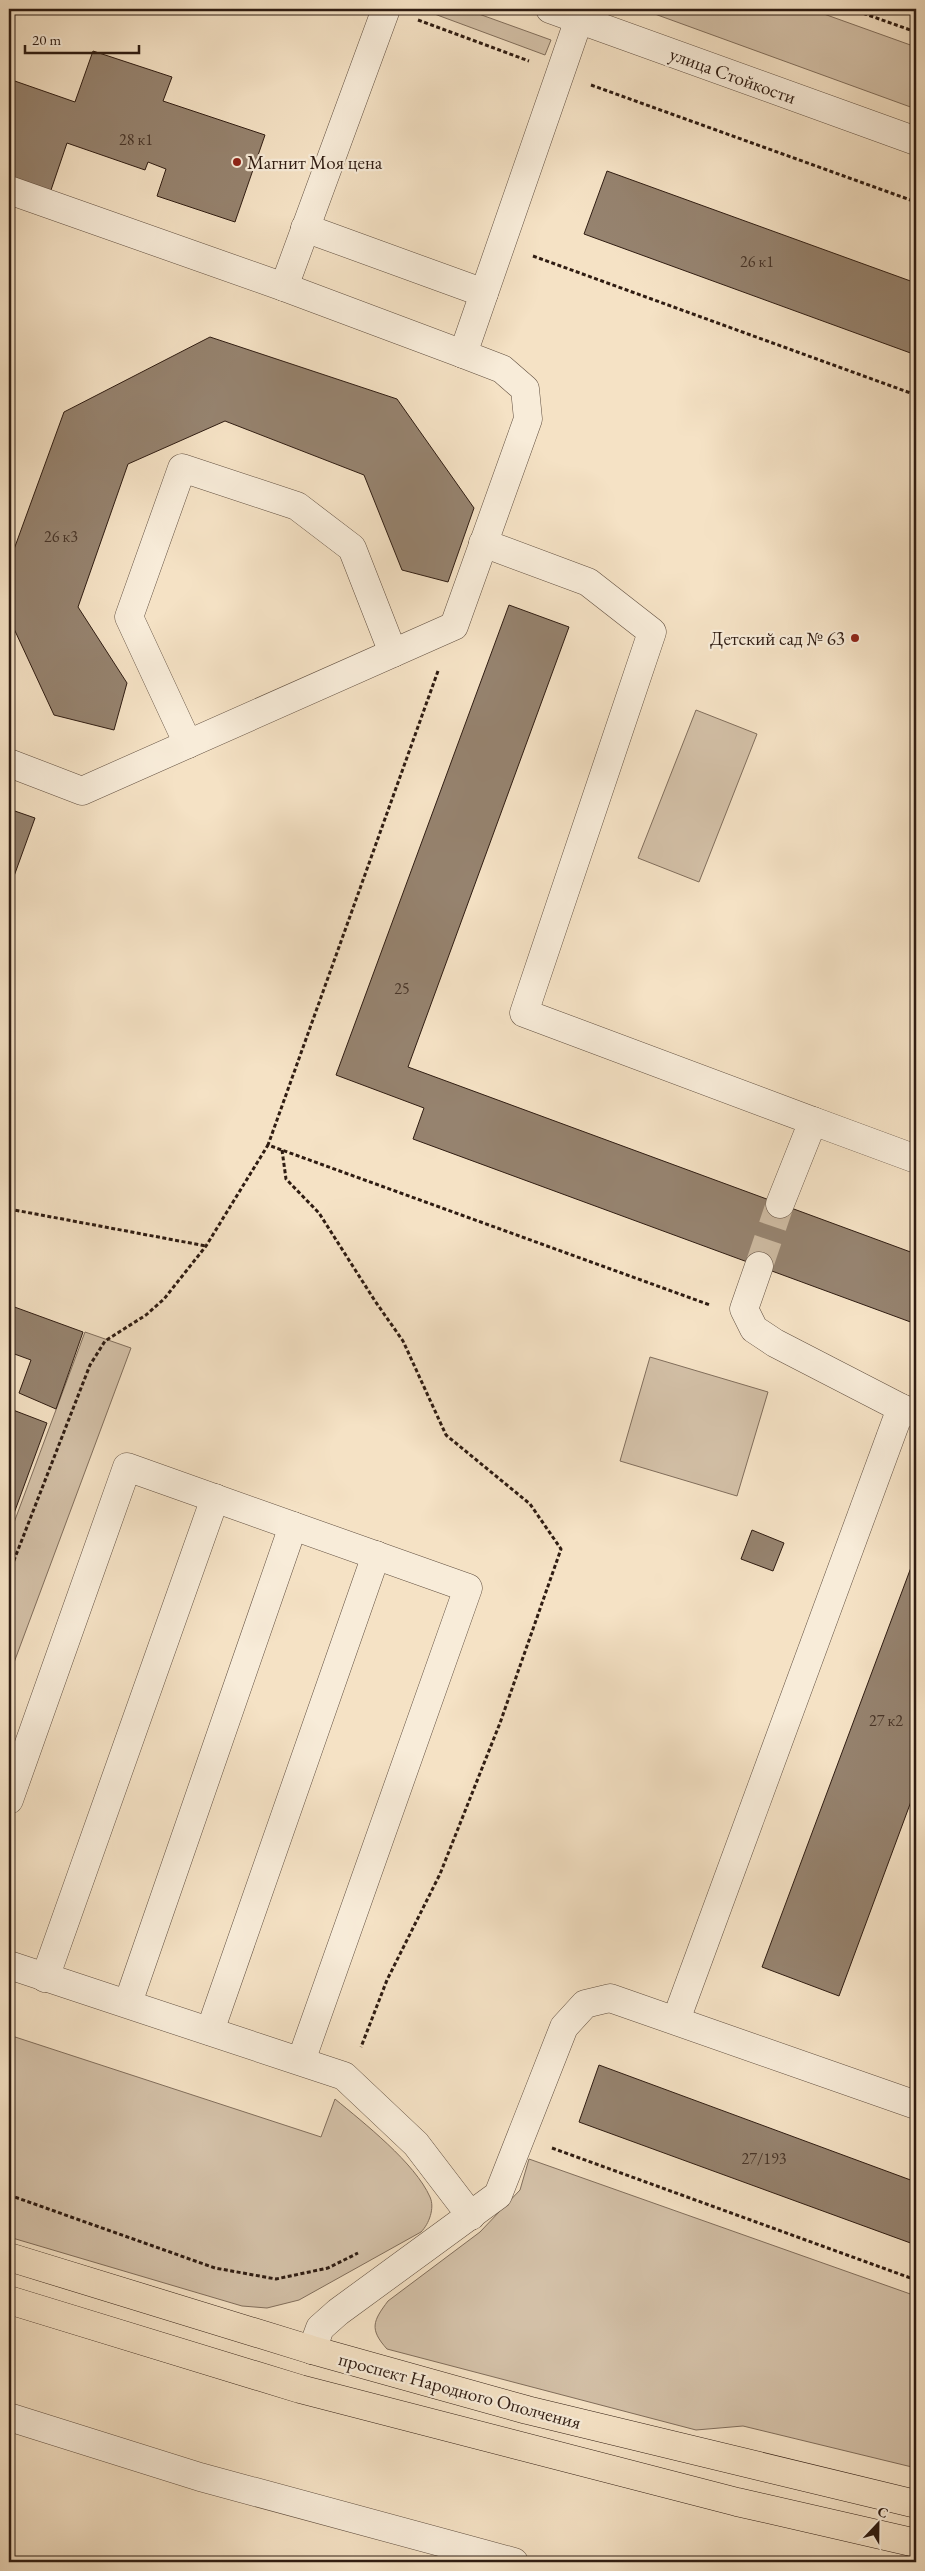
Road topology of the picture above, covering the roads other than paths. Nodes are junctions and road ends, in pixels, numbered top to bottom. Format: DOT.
graph roads {
  1 [pos="386,9"];
  2 [pos="550,9"];
  3 [pos="579,19"];
  4 [pos="916,142"];
  5 [pos="9,190"];
  6 [pos="305,228"];
  7 [pos="284,287"];
  8 [pos="484,293"];
  9 [pos="463,354"];
  10 [pos="484,543"];
  11 [pos="393,653"];
  12 [pos="188,744"];
  13 [pos="9,762"];
  14 [pos="813,1121"];
  15 [pos="916,1159"];
  16 [pos="780,1204"];
  17 [pos="759,1266"];
  18 [pos="908,1411"];
  19 [pos="215,1498"];
  20 [pos="293,1526"];
  21 [pos="376,1555"];
  22 [pos="9,1800"];
  23 [pos="9,1965"];
  24 [pos="45,1978"];
  25 [pos="128,2003"];
  26 [pos="676,2020"];
  27 [pos="210,2031"];
  28 [pos="301,2061"];
  29 [pos="916,2105"];
  30 [pos="471,2216"];
  31 [pos="9,2257"];
  32 [pos="9,2300"];
  33 [pos="312,2350"];
  34 [pos="9,2417"];
  35 [pos="916,2504"];
  36 [pos="916,2543"];
  37 [pos="514,2562"];
  1 -- 6 [label="street"];
  2 -- 3 [label="street, улица Стойкости"];
  3 -- 4 [label="street, улица Стойкости"];
  3 -- 8 [label="street"];
  5 -- 7 [label="street"];
  6 -- 7 [label="street"];
  6 -- 8 [label="street"];
  7 -- 9 [label="street"];
  8 -- 9 [label="street"];
  9 -- 10 [label="street"];
  10 -- 11 [label="street"];
  10 -- 14 [label="street"];
  11 -- 12 [label="street"];
  11 -- 12 [label="street"];
  12 -- 13 [label="street"];
  14 -- 15 [label="street"];
  14 -- 16 [label="street"];
  17 -- 18 [label="street"];
  18 -- 26 [label="street"];
  19 -- 20 [label="street"];
  19 -- 22 [label="street"];
  19 -- 24 [label="street"];
  20 -- 21 [label="street"];
  20 -- 25 [label="street"];
  21 -- 27 [label="street"];
  21 -- 28 [label="street"];
  23 -- 24 [label="street"];
  24 -- 25 [label="street"];
  25 -- 27 [label="street"];
  26 -- 29 [label="street"];
  26 -- 30 [label="street"];
  27 -- 28 [label="street"];
  28 -- 30 [label="street"];
  30 -- 33 [label="street"];
  31 -- 33 [label="main road, проспект Народного Ополчения"];
  32 -- 36 [label="main road, проспект Народного Ополчения"];
  33 -- 35 [label="main road, проспект Народного Ополчения"];
  34 -- 37 [label="street"];
}
